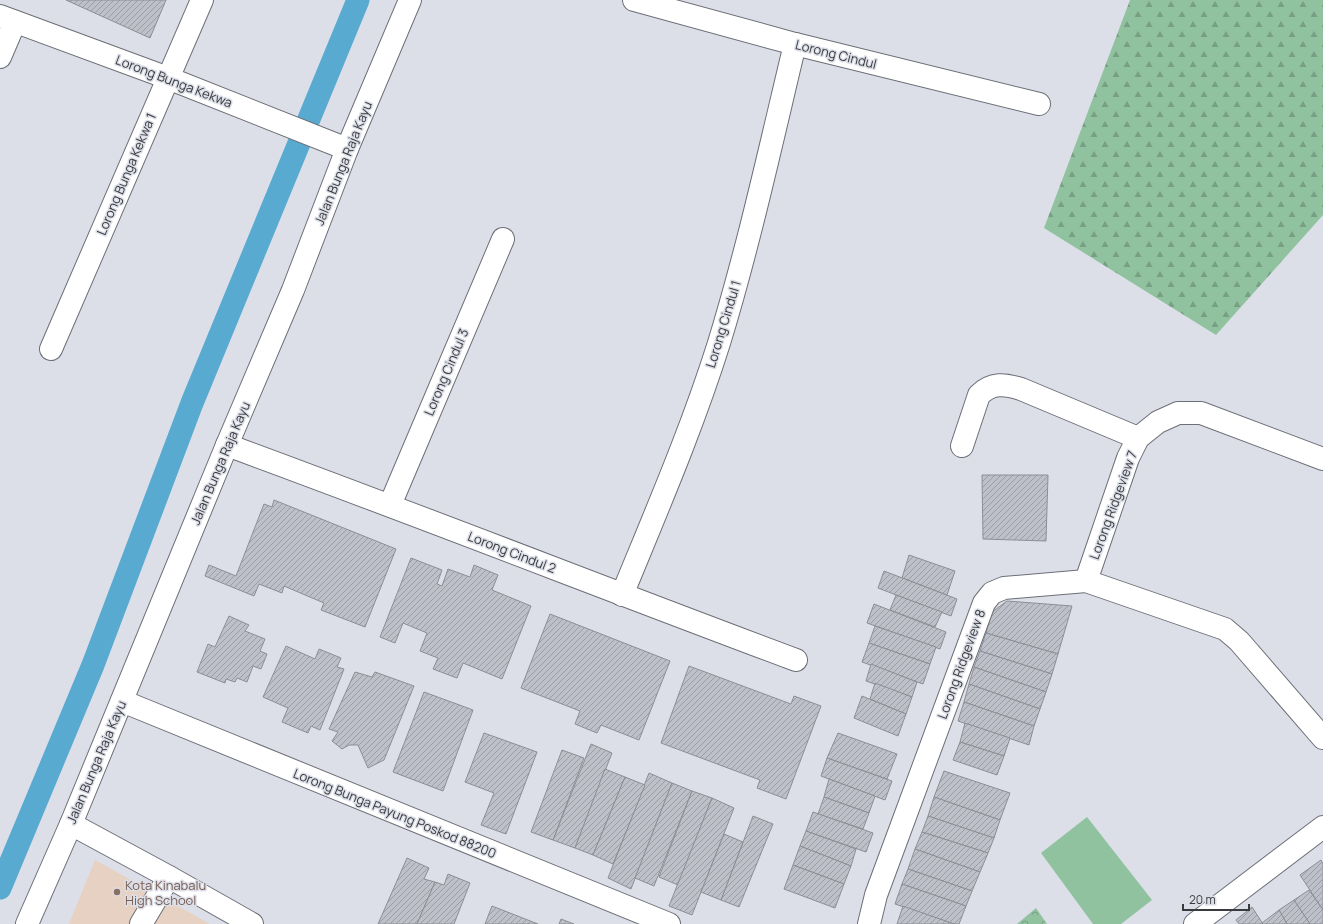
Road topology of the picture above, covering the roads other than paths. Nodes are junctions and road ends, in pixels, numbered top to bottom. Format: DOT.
graph roads {
  1 [pos="202,0"];
  2 [pos="410,0"];
  3 [pos="634,0"];
  4 [pos="7,19"];
  5 [pos="795,44"];
  6 [pos="0,57"];
  7 [pos="168,78"];
  8 [pos="1039,104"];
  9 [pos="348,149"];
  10 [pos="503,239"];
  11 [pos="51,349"];
  12 [pos="1138,438"];
  13 [pos="227,445"];
  14 [pos="962,446"];
  15 [pos="1323,459"];
  16 [pos="390,505"];
  17 [pos="1086,581"];
  18 [pos="622,595"];
  19 [pos="796,660"];
  20 [pos="122,701"];
  21 [pos="1323,738"];
  22 [pos="71,824"];
  23 [pos="1323,827"];
  24 [pos="169,876"];
  25 [pos="139,923"];
  26 [pos="27,924"];
  27 [pos="252,924"];
  28 [pos="669,924"];
  29 [pos="869,924"];
  30 [pos="1196,924"];
  1 -- 7 [label="street, Lorong Bunga Kekwa 1"];
  2 -- 9 [label="street, Jalan Bunga Raja Kayu"];
  3 -- 5 [label="street, Lorong Cindul"];
  4 -- 6 [label="street"];
  4 -- 7 [label="street, Lorong Bunga Kekwa"];
  5 -- 8 [label="street, Lorong Cindul"];
  5 -- 18 [label="street, Lorong Cindul 1"];
  7 -- 9 [label="street, Lorong Bunga Kekwa"];
  7 -- 11 [label="street, Lorong Bunga Kekwa 1"];
  9 -- 13 [label="street, Jalan Bunga Raja Kayu"];
  10 -- 16 [label="street, Lorong Cindul 3"];
  12 -- 14 [label="street"];
  12 -- 15 [label="street, Lorong Ridgeview 7"];
  12 -- 17 [label="street, Lorong Ridgeview 7"];
  13 -- 16 [label="street, Lorong Cindul 2"];
  13 -- 20 [label="street, Jalan Bunga Raja Kayu"];
  16 -- 18 [label="street, Lorong Cindul 2"];
  17 -- 21 [label="street, Lorong Ridgeview 8"];
  17 -- 29 [label="street, Lorong Ridgeview 8"];
  18 -- 19 [label="street, Lorong Cindul 2"];
  20 -- 22 [label="street, Jalan Bunga Raja Kayu"];
  20 -- 28 [label="street, Lorong Bunga Payung Poskod 88200"];
  22 -- 24 [label="street"];
  22 -- 26 [label="street, Jalan Bunga Raja Kayu"];
  23 -- 30 [label="street"];
  24 -- 25 [label="street"];
  24 -- 27 [label="street"];
}
